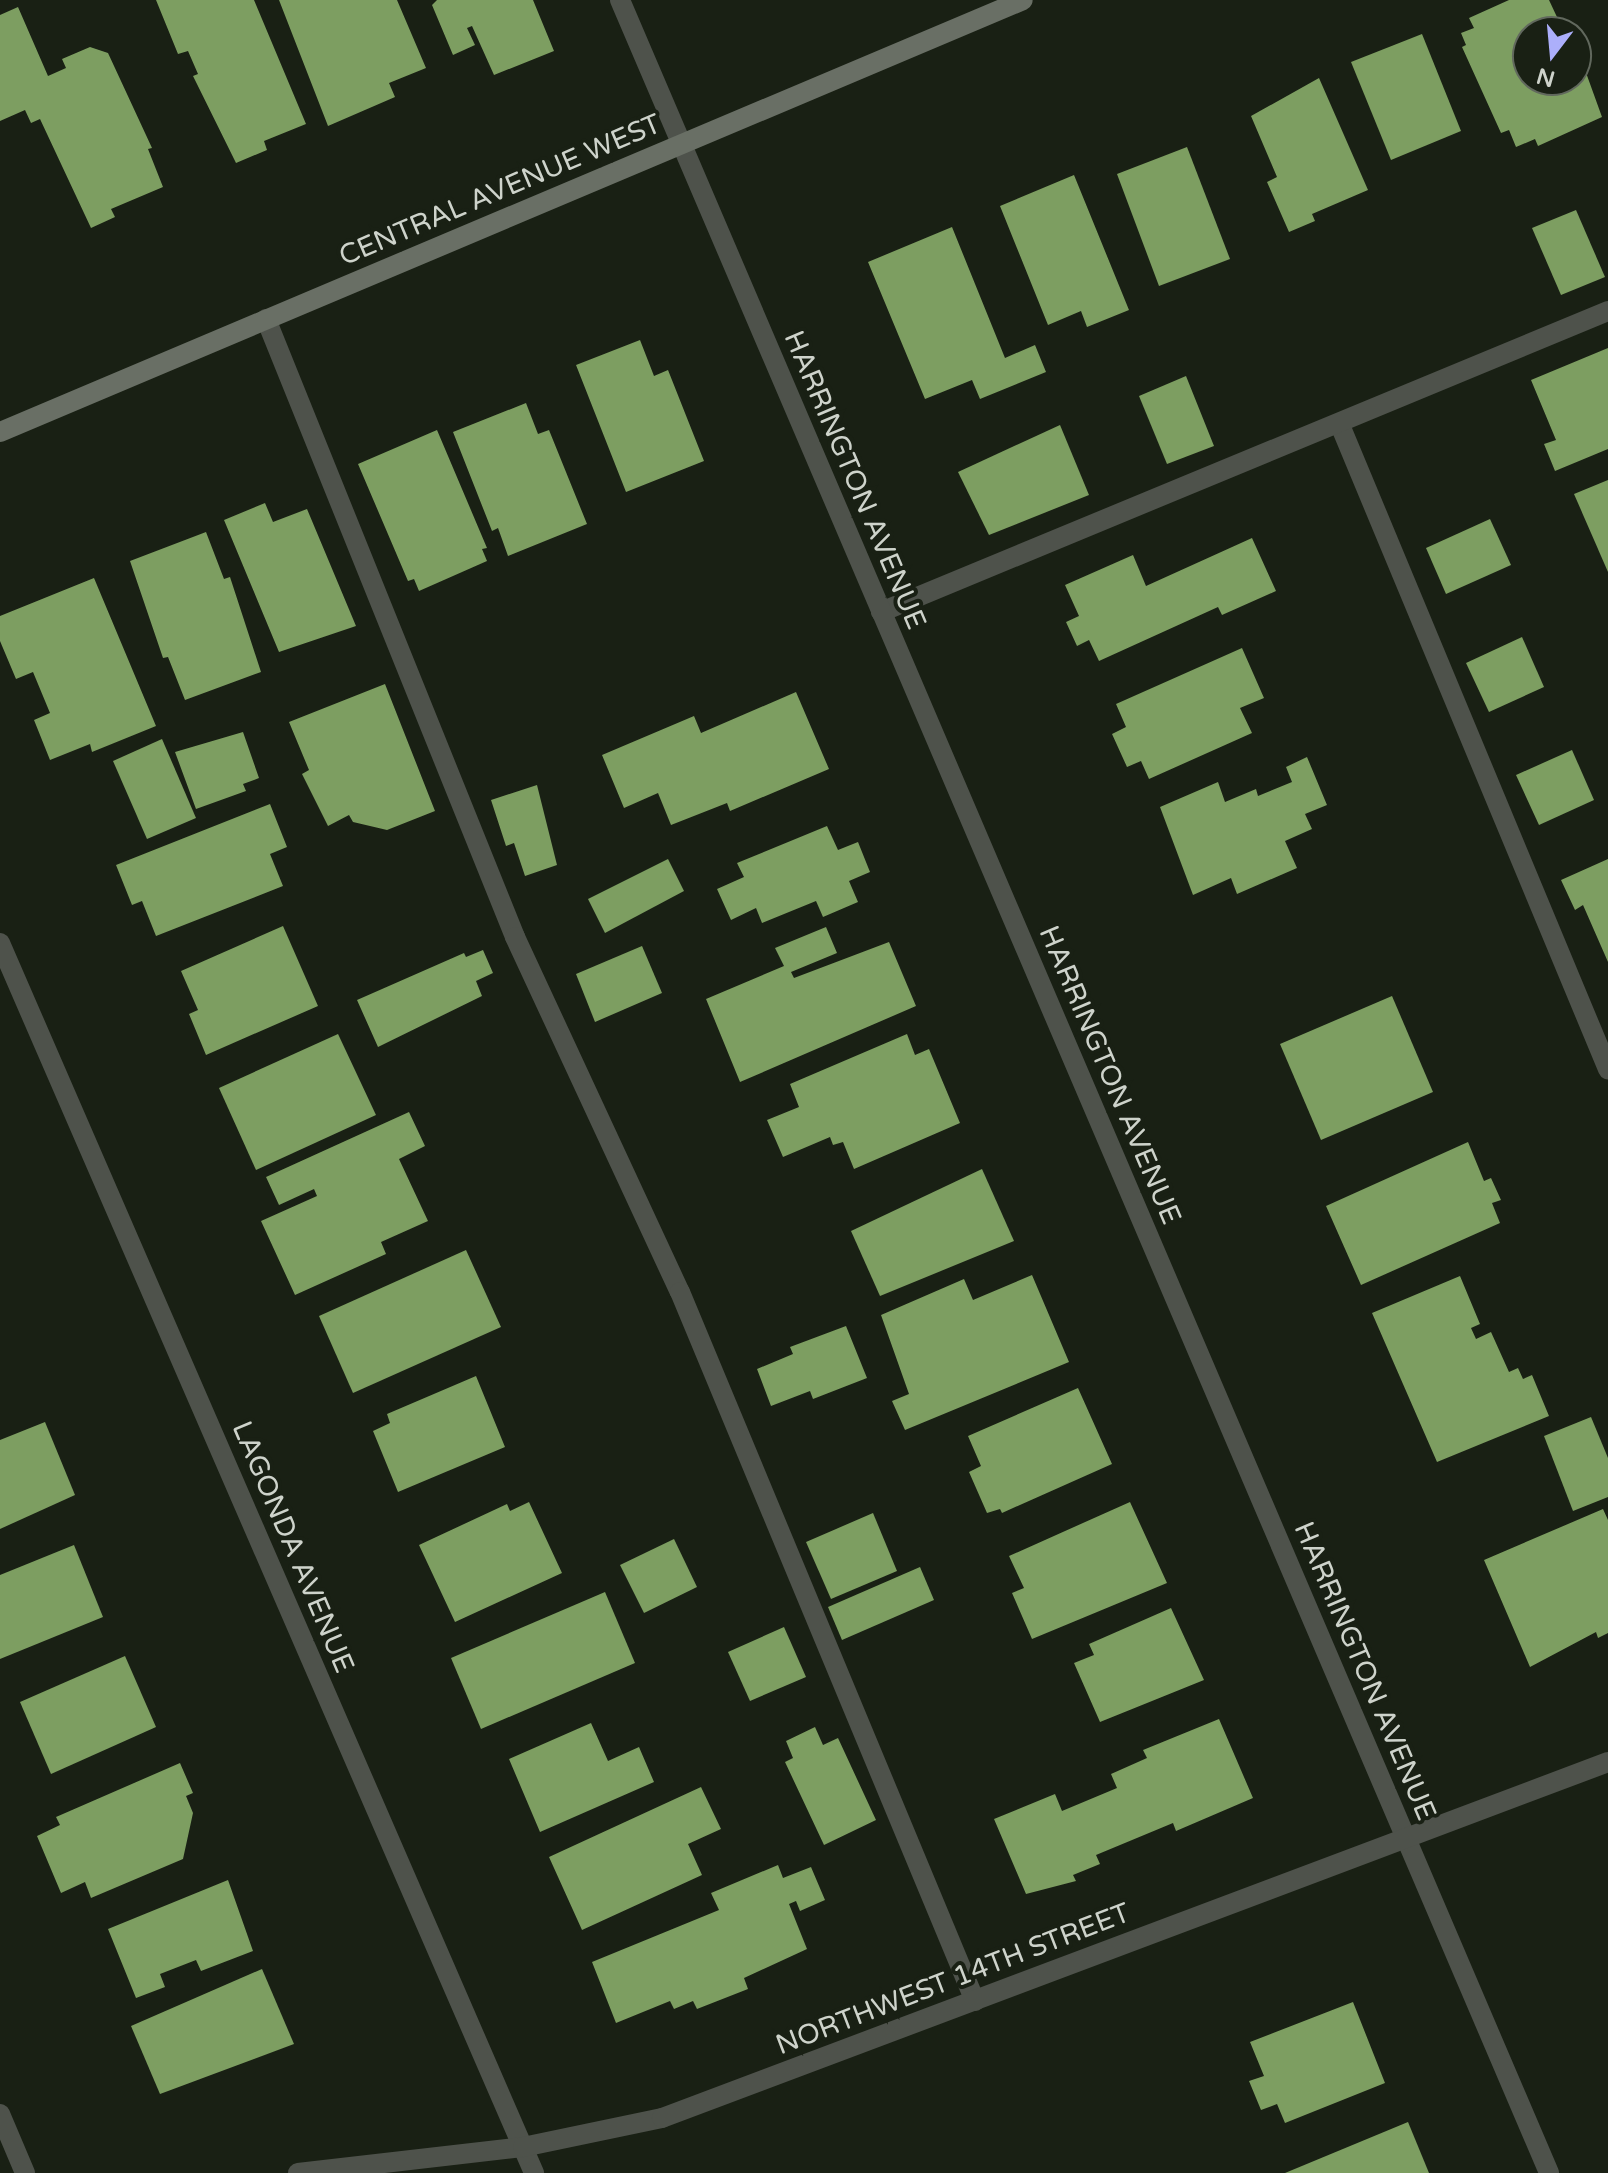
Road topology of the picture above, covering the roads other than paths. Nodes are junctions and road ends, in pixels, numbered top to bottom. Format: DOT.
graph roads {
  1 [pos="620,0"];
  2 [pos="1023,0"];
  3 [pos="681,144"];
  4 [pos="1608,311"];
  5 [pos="266,319"];
  6 [pos="1340,425"];
  7 [pos="0,432"];
  8 [pos="881,612"];
  9 [pos="0,943"];
  10 [pos="1608,1069"];
  11 [pos="1608,1762"];
  12 [pos="1406,1839"];
  13 [pos="975,2001"];
  14 [pos="0,2114"];
  15 [pos="523,2147"];
  16 [pos="25,2173"];
  17 [pos="298,2173"];
  18 [pos="534,2173"];
  19 [pos="1549,2173"];
  1 -- 3 [label="street, HARRINGTON AVENUE"];
  2 -- 3 [label="street, CENTRAL AVENUE WEST"];
  3 -- 5 [label="street, CENTRAL AVENUE WEST"];
  3 -- 8 [label="street, HARRINGTON AVENUE"];
  4 -- 6 [label="street"];
  5 -- 7 [label="street, CENTRAL AVENUE WEST"];
  5 -- 13 [label="street"];
  6 -- 8 [label="street"];
  6 -- 10 [label="street"];
  8 -- 12 [label="street, HARRINGTON AVENUE"];
  9 -- 15 [label="street, LAGONDA AVENUE"];
  11 -- 12 [label="street, NORTHWEST 14TH STREET"];
  12 -- 13 [label="street, NORTHWEST 14TH STREET"];
  12 -- 19 [label="street, HARRINGTON AVENUE"];
  13 -- 15 [label="street, NORTHWEST 14TH STREET"];
  14 -- 16 [label="street"];
  15 -- 17 [label="street, NORTHWEST 14TH STREET"];
  15 -- 18 [label="street, LAGONDA AVENUE"];
}
